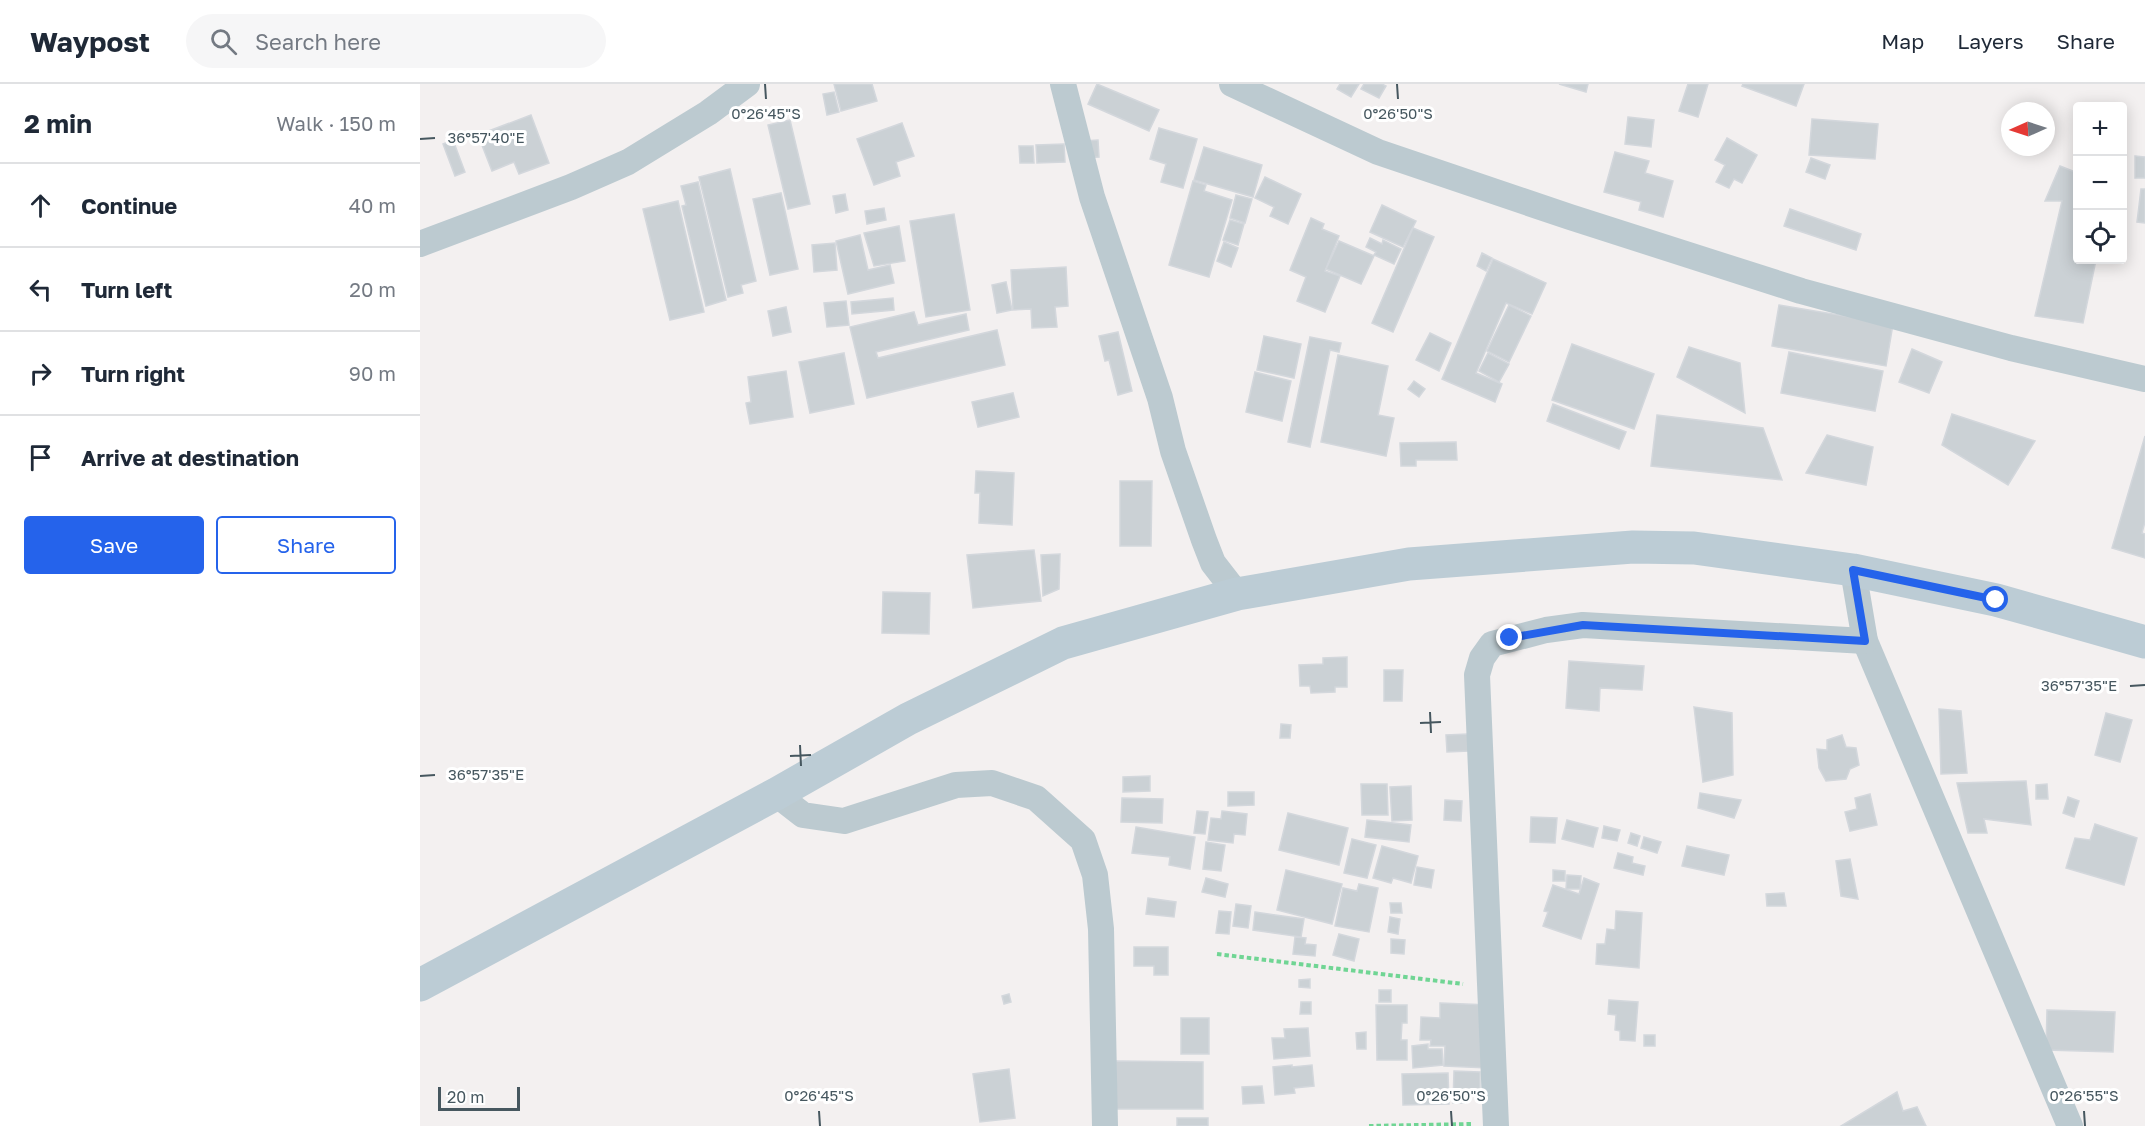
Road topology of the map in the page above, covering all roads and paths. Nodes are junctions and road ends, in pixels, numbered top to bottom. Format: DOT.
graph roads {
  1 [pos="747,84"];
  2 [pos="1063,84"];
  3 [pos="1232,84"];
  4 [pos="420,244"];
  5 [pos="2145,379"];
  6 [pos="1853,570"];
  7 [pos="1237,594"];
  8 [pos="1865,641"];
  9 [pos="2145,642"];
  10 [pos="776,794"];
  11 [pos="1217,954"];
  12 [pos="420,985"];
  13 [pos="1490,987"];
  14 [pos="1496,1125"];
  15 [pos="1105,1126"];
  16 [pos="1369,1126"];
  17 [pos="2070,1126"];
  1 -- 4 [label="street"];
  2 -- 7 [label="street"];
  3 -- 5 [label="street"];
  6 -- 7 [label="main road"];
  6 -- 8 [label="street"];
  6 -- 9 [label="main road"];
  7 -- 10 [label="main road"];
  8 -- 13 [label="street"];
  8 -- 17 [label="street"];
  10 -- 12 [label="main road"];
  10 -- 15 [label="street"];
  11 -- 13 [label="path"];
  13 -- 14 [label="street"];
  14 -- 16 [label="path"];
}
